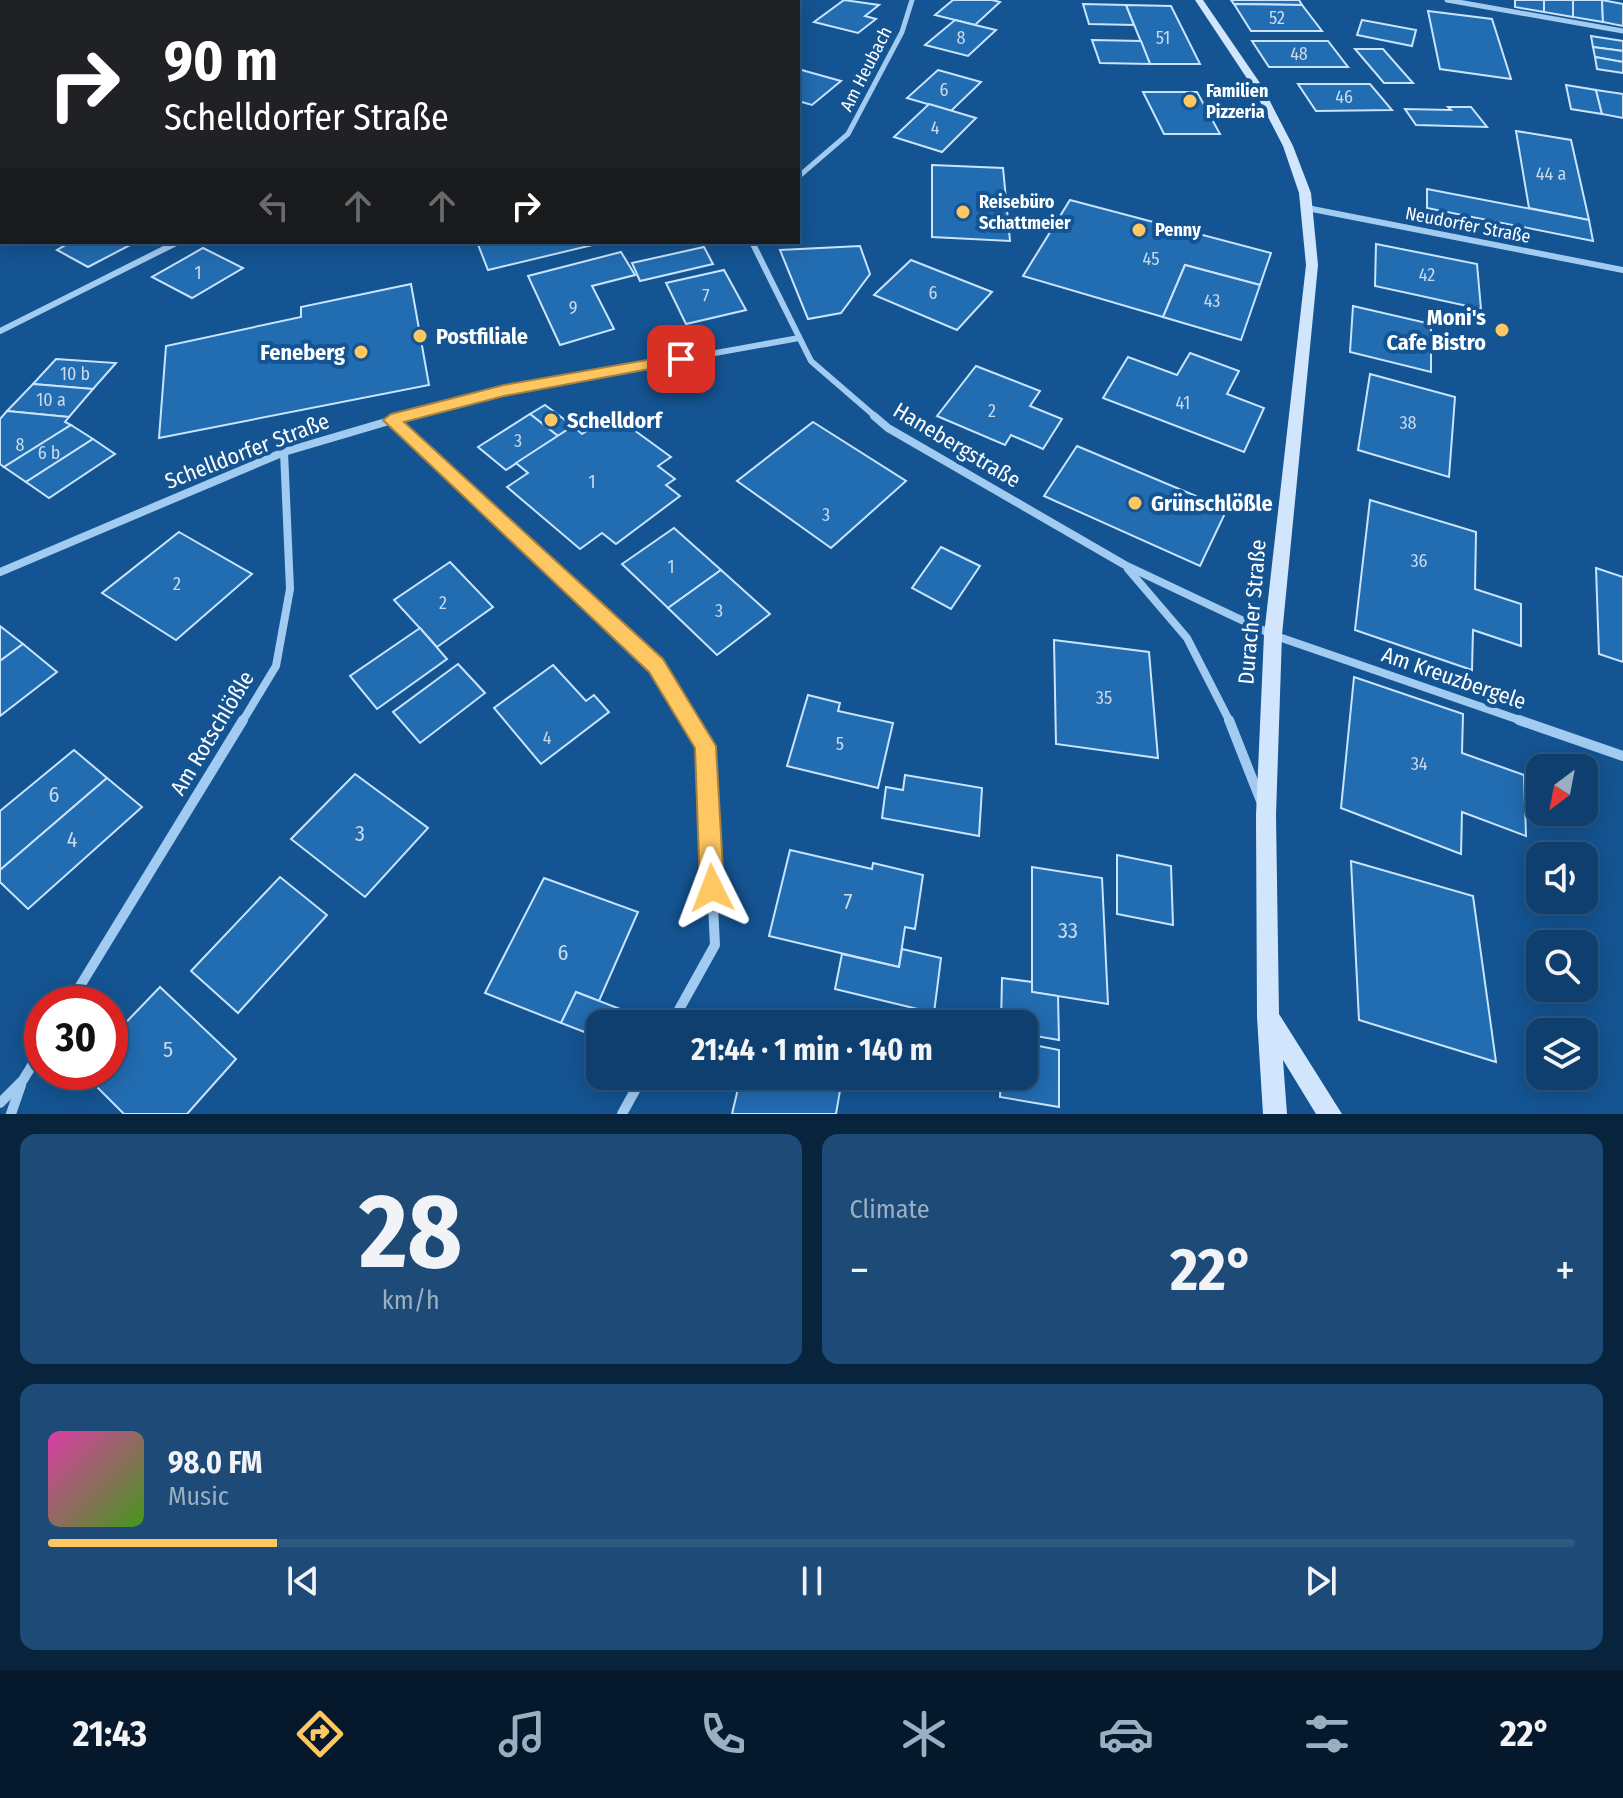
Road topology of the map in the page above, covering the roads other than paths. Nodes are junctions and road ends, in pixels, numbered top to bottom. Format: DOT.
graph roads {
  1 [pos="912,0"];
  2 [pos="1199,0"];
  3 [pos="1447,0"];
  4 [pos="1623,31"];
  5 [pos="800,175"];
  6 [pos="1307,208"];
  7 [pos="174,244"];
  8 [pos="753,244"];
  9 [pos="1623,270"];
  10 [pos="0,331"];
  11 [pos="799,338"];
  12 [pos="391,420"];
  13 [pos="284,452"];
  14 [pos="1125,565"];
  15 [pos="0,572"];
  16 [pos="1273,635"];
  17 [pos="1623,756"];
  18 [pos="1266,815"];
  19 [pos="80,986"];
  20 [pos="679,1010"];
  21 [pos="1268,1017"];
  22 [pos="23,1080"];
  23 [pos="635,1090"];
  24 [pos="0,1103"];
  25 [pos="11,1114"];
  26 [pos="622,1114"];
  27 [pos="1275,1114"];
  28 [pos="1330,1114"];
  1 -- 5 [label="street, Am Heubach"];
  2 -- 6 [label="main road, Duracher Straße"];
  3 -- 4 [label="street"];
  6 -- 9 [label="street, Neudorfer Straße"];
  6 -- 16 [label="main road, Duracher Straße"];
  7 -- 10 [label="street"];
  8 -- 11 [label="street, Hanebergstraße"];
  11 -- 12 [label="street, Schelldorfer Straße"];
  11 -- 14 [label="street, Hanebergstraße"];
  12 -- 13 [label="street, Schelldorfer Straße"];
  12 -- 20 [label="street"];
  13 -- 15 [label="street, Schelldorfer Straße"];
  13 -- 19 [label="street, Am Rotschlößle"];
  14 -- 16 [label="street, Hanebergstraße"];
  14 -- 18 [label="street, Hanebergstraße"];
  16 -- 17 [label="street, Am Kreuzbergele"];
  16 -- 18 [label="main road, Duracher Straße"];
  18 -- 21 [label="main road, Duracher Straße"];
  21 -- 27 [label="main road, Duracher Straße"];
  21 -- 28 [label="main road"];
  22 -- 24 [label="street"];
  22 -- 25 [label="street"];
  23 -- 26 [label="street"];
}
